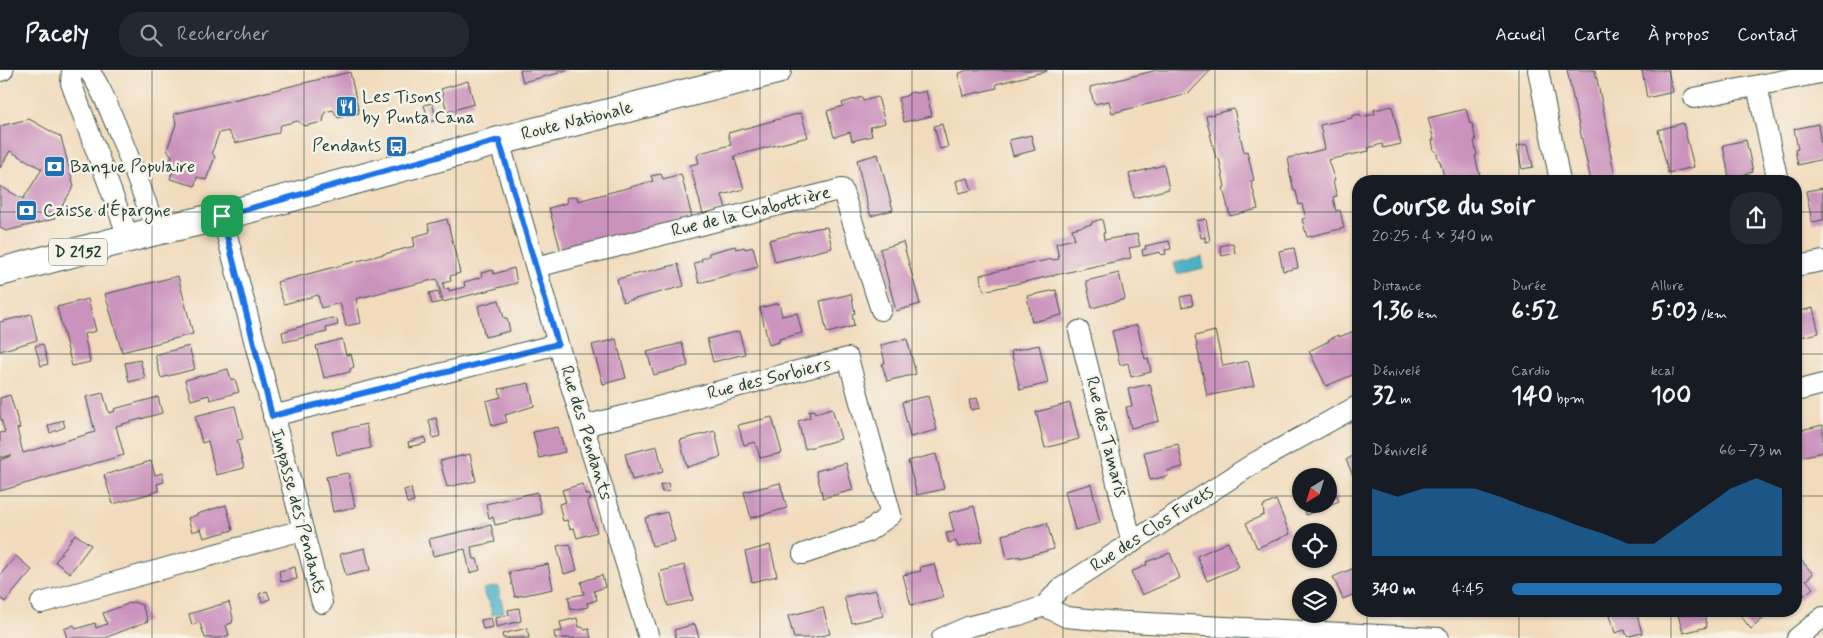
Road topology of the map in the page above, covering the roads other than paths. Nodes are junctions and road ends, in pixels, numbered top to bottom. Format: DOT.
graph roads {
  1 [pos="72,70"];
  2 [pos="88,70"];
  3 [pos="777,70"];
  4 [pos="1538,70"];
  5 [pos="1820,73"];
  6 [pos="1757,86"];
  7 [pos="1694,98"];
  8 [pos="499,140"];
  9 [pos="1559,175"];
  10 [pos="1777,175"];
  11 [pos="222,216"];
  12 [pos="156,231"];
  13 [pos="129,239"];
  14 [pos="1823,261"];
  15 [pos="1802,264"];
  16 [pos="536,267"];
  17 [pos="0,272"];
  18 [pos="881,310"];
  19 [pos="1079,331"];
  20 [pos="558,344"];
  21 [pos="1823,384"];
  22 [pos="1802,389"];
  23 [pos="1352,409"];
  24 [pos="272,416"];
  25 [pos="584,426"];
  26 [pos="302,530"];
  27 [pos="1132,543"];
  28 [pos="803,554"];
  29 [pos="41,603"];
  30 [pos="322,603"];
  31 [pos="1044,606"];
  32 [pos="1823,617"];
  33 [pos="649,638"];
  34 [pos="942,638"];
  35 [pos="1439,638"];
  36 [pos="1797,638"];
  1 -- 13 [label="street"];
  2 -- 12 [label="street"];
  3 -- 8 [label="main road, Route Nationale / D 2152"];
  4 -- 9 [label="street"];
  5 -- 6 [label="street"];
  6 -- 7 [label="street"];
  6 -- 10 [label="street"];
  8 -- 11 [label="main road, Route Nationale / D 2152"];
  8 -- 16 [label="street, Rue des Pendants"];
  11 -- 12 [label="main road, Route Nationale / D 2152"];
  11 -- 24 [label="street, Impasse des Pendants"];
  12 -- 13 [label="main road, Route Nationale / D 2152"];
  13 -- 17 [label="main road, Route Nationale / D 2152"];
  14 -- 15 [label="street"];
  16 -- 18 [label="street, Rue de la Chabottière"];
  16 -- 20 [label="street, Rue des Pendants"];
  19 -- 27 [label="street, Rue des Tamaris"];
  20 -- 24 [label="street"];
  20 -- 25 [label="street, Rue des Pendants"];
  21 -- 22 [label="street"];
  23 -- 27 [label="street, Rue des Clos Furets"];
  24 -- 26 [label="street, Impasse des Pendants"];
  25 -- 28 [label="street, Rue des Sorbiers"];
  25 -- 33 [label="street, Rue des Pendants"];
  26 -- 29 [label="street"];
  26 -- 30 [label="street, Impasse des Pendants"];
  27 -- 31 [label="street, Rue des Clos Furets"];
  31 -- 34 [label="street, Rue des Clos Furets"];
  31 -- 35 [label="street"];
  32 -- 36 [label="street"];
}
